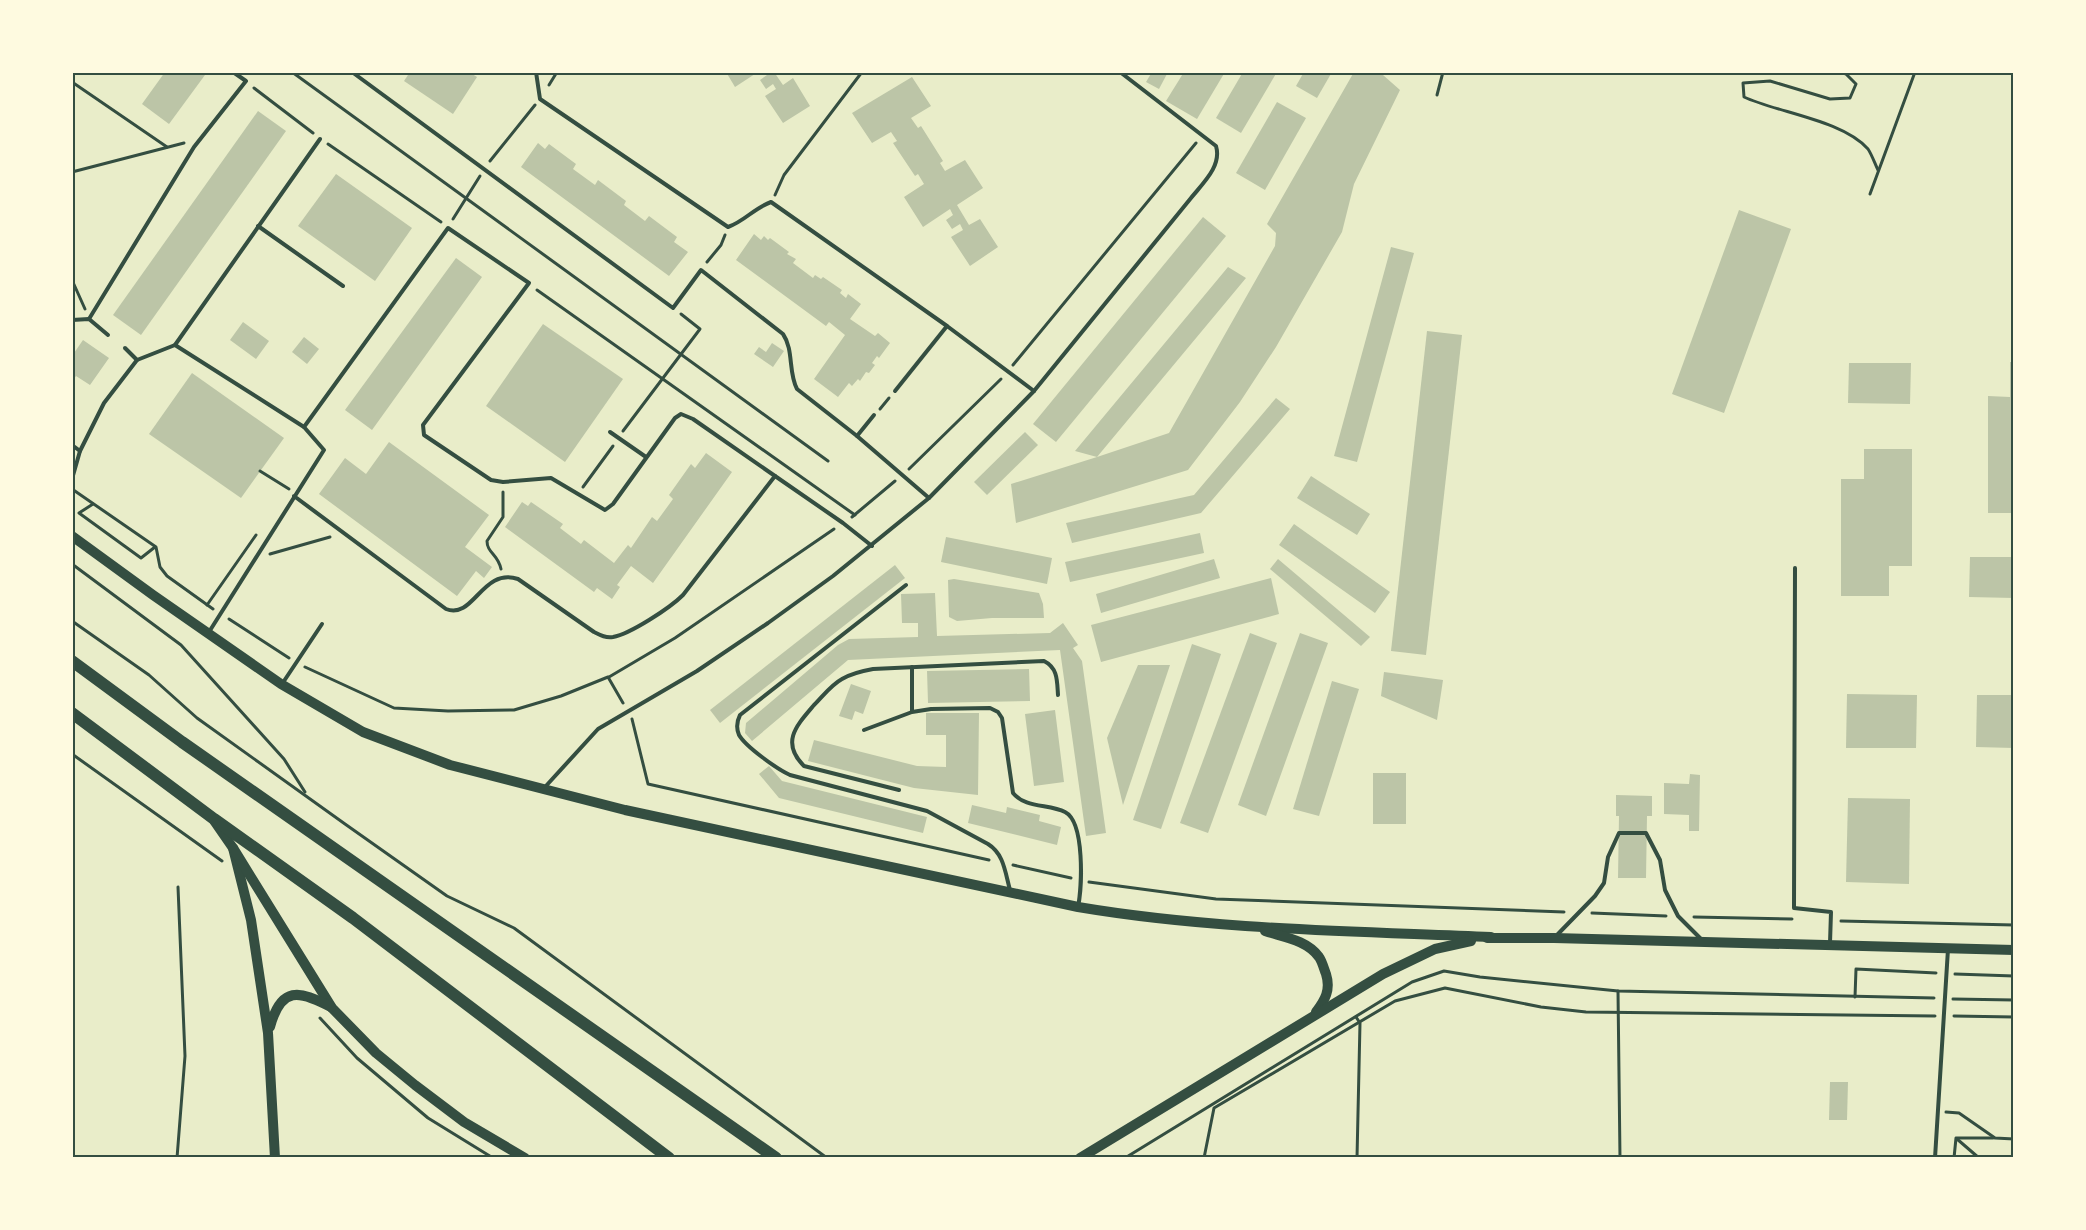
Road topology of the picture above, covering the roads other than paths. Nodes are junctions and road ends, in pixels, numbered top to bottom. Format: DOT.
graph roads {
  1 [pos="233,72"];
  2 [pos="352,72"];
  3 [pos="536,72"];
  4 [pos="1120,72"];
  5 [pos="320,139"];
  6 [pos="258,226"];
  7 [pos="343,286"];
  8 [pos="89,319"];
  9 [pos="72,320"];
  10 [pos="947,326"];
  11 [pos="108,335"];
  12 [pos="175,345"];
  13 [pos="125,348"];
  14 [pos="137,360"];
  15 [pos="895,391"];
  16 [pos="1035,392"];
  17 [pos="874,415"];
  18 [pos="304,427"];
  19 [pos="610,432"];
  20 [pos="857,436"];
  21 [pos="72,445"];
  22 [pos="80,451"];
  23 [pos="646,457"];
  24 [pos="775,476"];
  25 [pos="72,479"];
  26 [pos="295,495"];
  27 [pos="929,498"];
  28 [pos="72,536"];
  29 [pos="872,546"];
  30 [pos="1795,567"];
  31 [pos="906,585"];
  32 [pos="322,624"];
  33 [pos="209,633"];
  34 [pos="72,661"];
  35 [pos="912,667"];
  36 [pos="281,684"];
  37 [pos="1058,695"];
  38 [pos="912,712"];
  39 [pos="72,713"];
  40 [pos="864,730"];
  41 [pos="544,788"];
  42 [pos="899,790"];
  43 [pos="213,819"];
  44 [pos="233,848"];
  45 [pos="1010,893"];
  46 [pos="1078,908"];
  47 [pos="1247,926"];
  48 [pos="1491,938"];
  49 [pos="1554,938"];
  50 [pos="1703,941"];
  51 [pos="1830,944"];
  52 [pos="1948,948"];
  53 [pos="2014,950"];
  54 [pos="332,1008"];
  55 [pos="1310,1020"];
  56 [pos="268,1033"];
  57 [pos="275,1158"];
  58 [pos="525,1158"];
  59 [pos="669,1158"];
  60 [pos="776,1158"];
  61 [pos="1080,1158"];
  62 [pos="1935,1158"];
  1 -- 8 [label="lane"];
  2 -- 20 [label="lane"];
  3 -- 10 [label="lane"];
  4 -- 16 [label="lane"];
  5 -- 6 [label="lane"];
  6 -- 7 [label="lane"];
  6 -- 12 [label="lane"];
  8 -- 9 [label="lane"];
  8 -- 11 [label="lane"];
  10 -- 15 [label="lane"];
  10 -- 16 [label="lane"];
  12 -- 14 [label="lane"];
  12 -- 18 [label="lane"];
  13 -- 14 [label="lane"];
  14 -- 22 [label="lane"];
  16 -- 27 [label="lane"];
  17 -- 20 [label="lane"];
  18 -- 23 [label="lane"];
  18 -- 26 [label="lane"];
  19 -- 23 [label="lane"];
  20 -- 27 [label="lane"];
  21 -- 22 [label="lane"];
  22 -- 25 [label="lane"];
  23 -- 24 [label="lane"];
  24 -- 26 [label="lane"];
  24 -- 29 [label="lane"];
  26 -- 33 [label="lane"];
  27 -- 29 [label="lane"];
  28 -- 33 [label="main road"];
  29 -- 41 [label="lane"];
  30 -- 51 [label="lane"];
  31 -- 45 [label="lane"];
  32 -- 36 [label="lane"];
  33 -- 36 [label="main road"];
  34 -- 60 [label="main road"];
  35 -- 37 [label="lane"];
  35 -- 38 [label="lane"];
  35 -- 42 [label="lane"];
  36 -- 41 [label="main road"];
  38 -- 40 [label="lane"];
  38 -- 46 [label="lane"];
  39 -- 43 [label="main road"];
  41 -- 45 [label="main road"];
  43 -- 44 [label="main road"];
  43 -- 59 [label="main road"];
  44 -- 54 [label="main road"];
  44 -- 56 [label="main road"];
  45 -- 46 [label="main road"];
  46 -- 47 [label="main road"];
  47 -- 48 [label="main road"];
  47 -- 55 [label="main road"];
  48 -- 49 [label="main road"];
  48 -- 55 [label="main road"];
  49 -- 50 [label="main road"];
  49 -- 50 [label="lane"];
  50 -- 51 [label="main road"];
  51 -- 52 [label="main road"];
  52 -- 53 [label="main road"];
  52 -- 62 [label="lane"];
  54 -- 56 [label="main road"];
  54 -- 58 [label="main road"];
  55 -- 61 [label="main road"];
  56 -- 57 [label="main road"];
}
